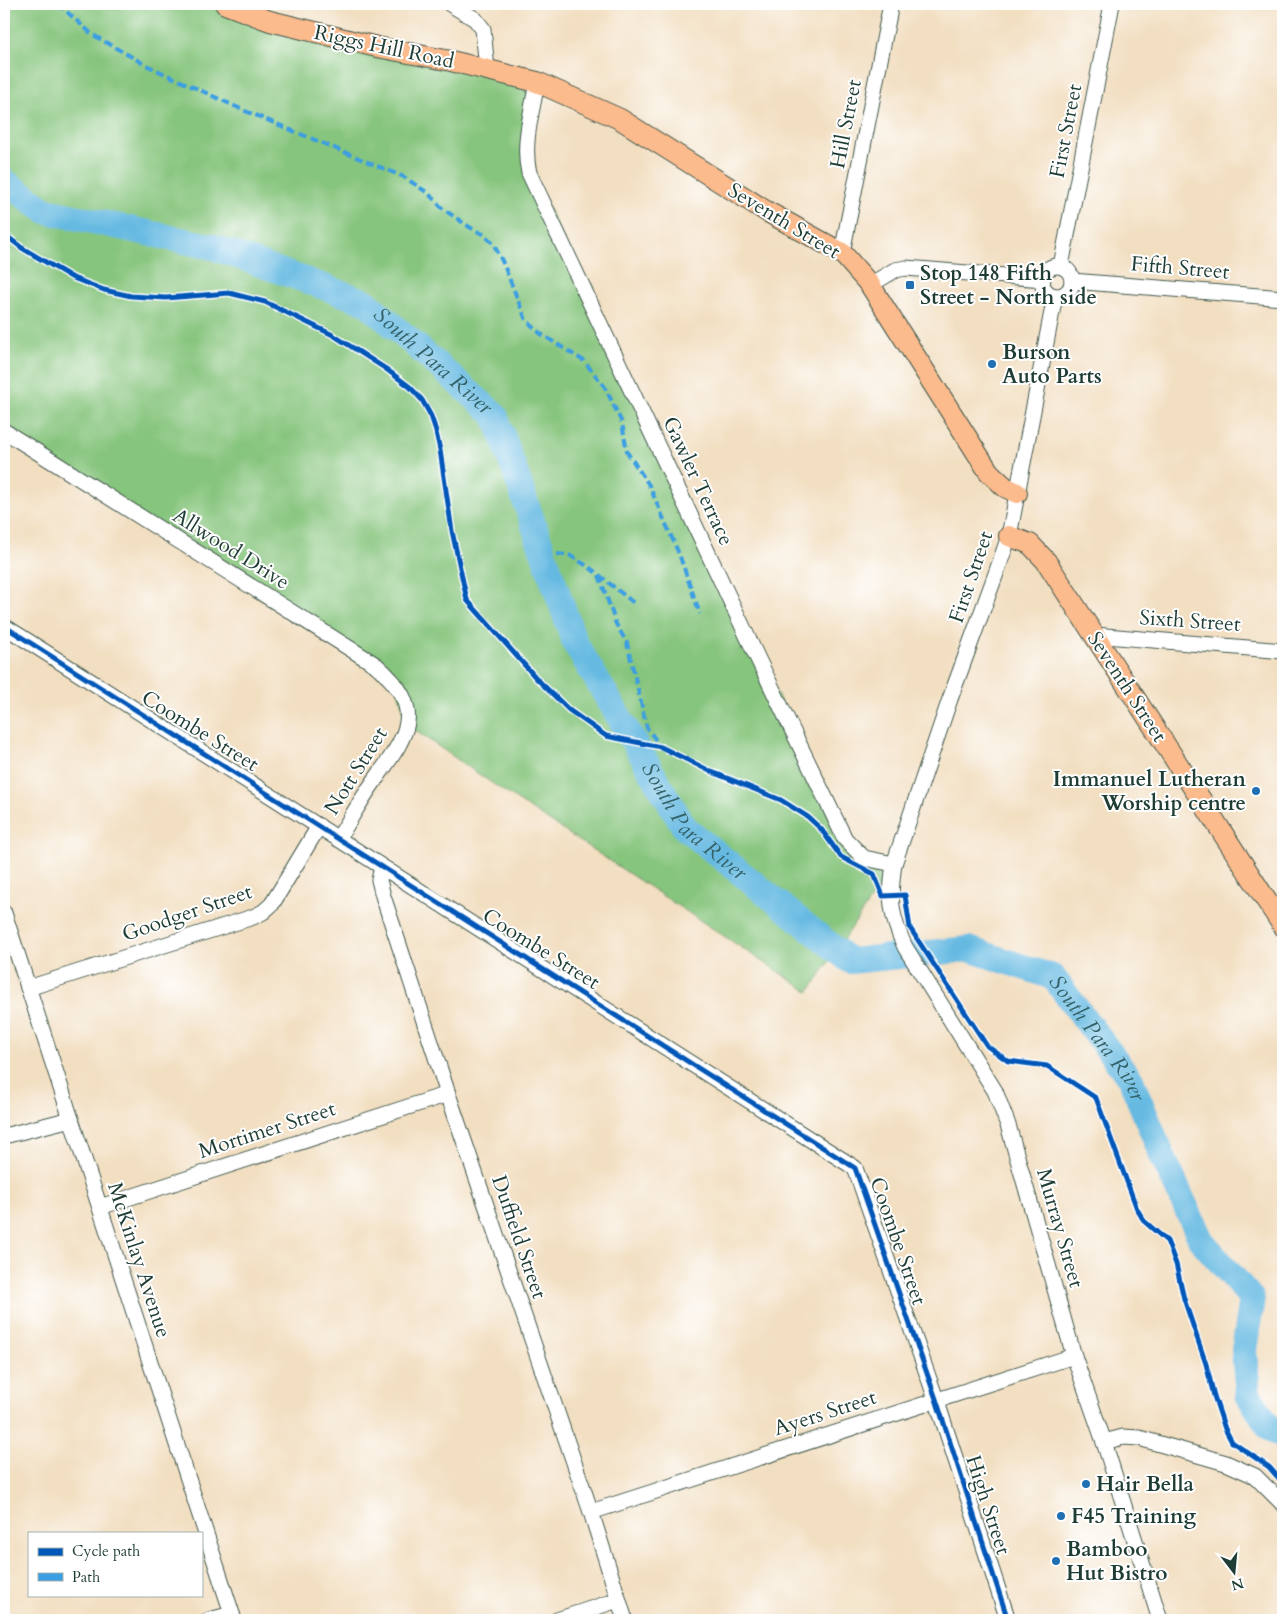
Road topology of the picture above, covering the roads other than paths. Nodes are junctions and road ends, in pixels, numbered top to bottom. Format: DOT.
graph roads {
  1 [pos="225,4"];
  2 [pos="450,4"];
  3 [pos="891,4"];
  4 [pos="1112,4"];
  5 [pos="487,69"];
  6 [pos="537,82"];
  7 [pos="842,253"];
  8 [pos="1061,266"];
  9 [pos="1043,279"];
  10 [pos="1072,281"];
  11 [pos="870,285"];
  12 [pos="1055,296"];
  13 [pos="1283,298"];
  14 [pos="4,432"];
  15 [pos="1017,493"];
  16 [pos="1009,536"];
  17 [pos="4,626"];
  18 [pos="1094,635"];
  19 [pos="1283,651"];
  20 [pos="407,724"];
  21 [pos="319,826"];
  22 [pos="338,839"];
  23 [pos="894,864"];
  24 [pos="382,867"];
  25 [pos="4,913"];
  26 [pos="1283,926"];
  27 [pos="28,988"];
  28 [pos="448,1094"];
  29 [pos="71,1119"];
  30 [pos="4,1136"];
  31 [pos="100,1207"];
  32 [pos="1074,1356"];
  33 [pos="936,1399"];
  34 [pos="1104,1442"];
  35 [pos="1283,1504"];
  36 [pos="591,1512"];
  37 [pos="618,1600"];
  38 [pos="233,1617"];
  39 [pos="209,1620"];
  40 [pos="557,1620"];
  41 [pos="624,1620"];
  42 [pos="1008,1620"];
  43 [pos="1160,1620"];
  1 -- 5 [label="main road, Riggs Hill Road"];
  2 -- 5 [label="street"];
  3 -- 7 [label="street, Hill Street"];
  4 -- 8 [label="street, First Street"];
  5 -- 6 [label="main road, Seventh Street"];
  6 -- 7 [label="main road, Seventh Street"];
  6 -- 23 [label="street, Gawler Terrace"];
  7 -- 11 [label="main road, Seventh Street"];
  8 -- 9 [label="street"];
  8 -- 10 [label="street"];
  9 -- 11 [label="street"];
  9 -- 12 [label="street"];
  10 -- 12 [label="street"];
  10 -- 13 [label="street, Fifth Street"];
  11 -- 15 [label="main road, Seventh Street"];
  12 -- 15 [label="street, First Street"];
  14 -- 20 [label="street, Allwood Drive"];
  15 -- 16 [label="street, First Street"];
  16 -- 18 [label="main road, Seventh Street"];
  16 -- 23 [label="street, First Street"];
  17 -- 21 [label="street, Coombe Street"];
  18 -- 19 [label="street, Sixth Street"];
  18 -- 26 [label="main road, Seventh Street"];
  20 -- 22 [label="street, Nott Street"];
  21 -- 22 [label="street, Coombe Street"];
  21 -- 27 [label="street, Goodger Street"];
  22 -- 24 [label="street, Coombe Street"];
  23 -- 32 [label="street, Murray Street"];
  24 -- 28 [label="street, Duffield Street"];
  24 -- 33 [label="street, Coombe Street"];
  25 -- 27 [label="street, McKinlay Avenue"];
  27 -- 29 [label="street, McKinlay Avenue"];
  28 -- 31 [label="street, Mortimer Street"];
  28 -- 36 [label="street, Duffield Street"];
  29 -- 30 [label="street"];
  29 -- 31 [label="street, McKinlay Avenue"];
  31 -- 38 [label="street, McKinlay Avenue"];
  32 -- 33 [label="street, Ayers Street"];
  32 -- 34 [label="street, Murray Street"];
  33 -- 36 [label="street, Ayers Street"];
  33 -- 42 [label="street, High Street"];
  34 -- 35 [label="street"];
  34 -- 43 [label="street, Murray Street"];
  36 -- 37 [label="street, Duffield Street"];
  37 -- 40 [label="street"];
  37 -- 41 [label="street, Duffield Street"];
  38 -- 39 [label="street"];
}
